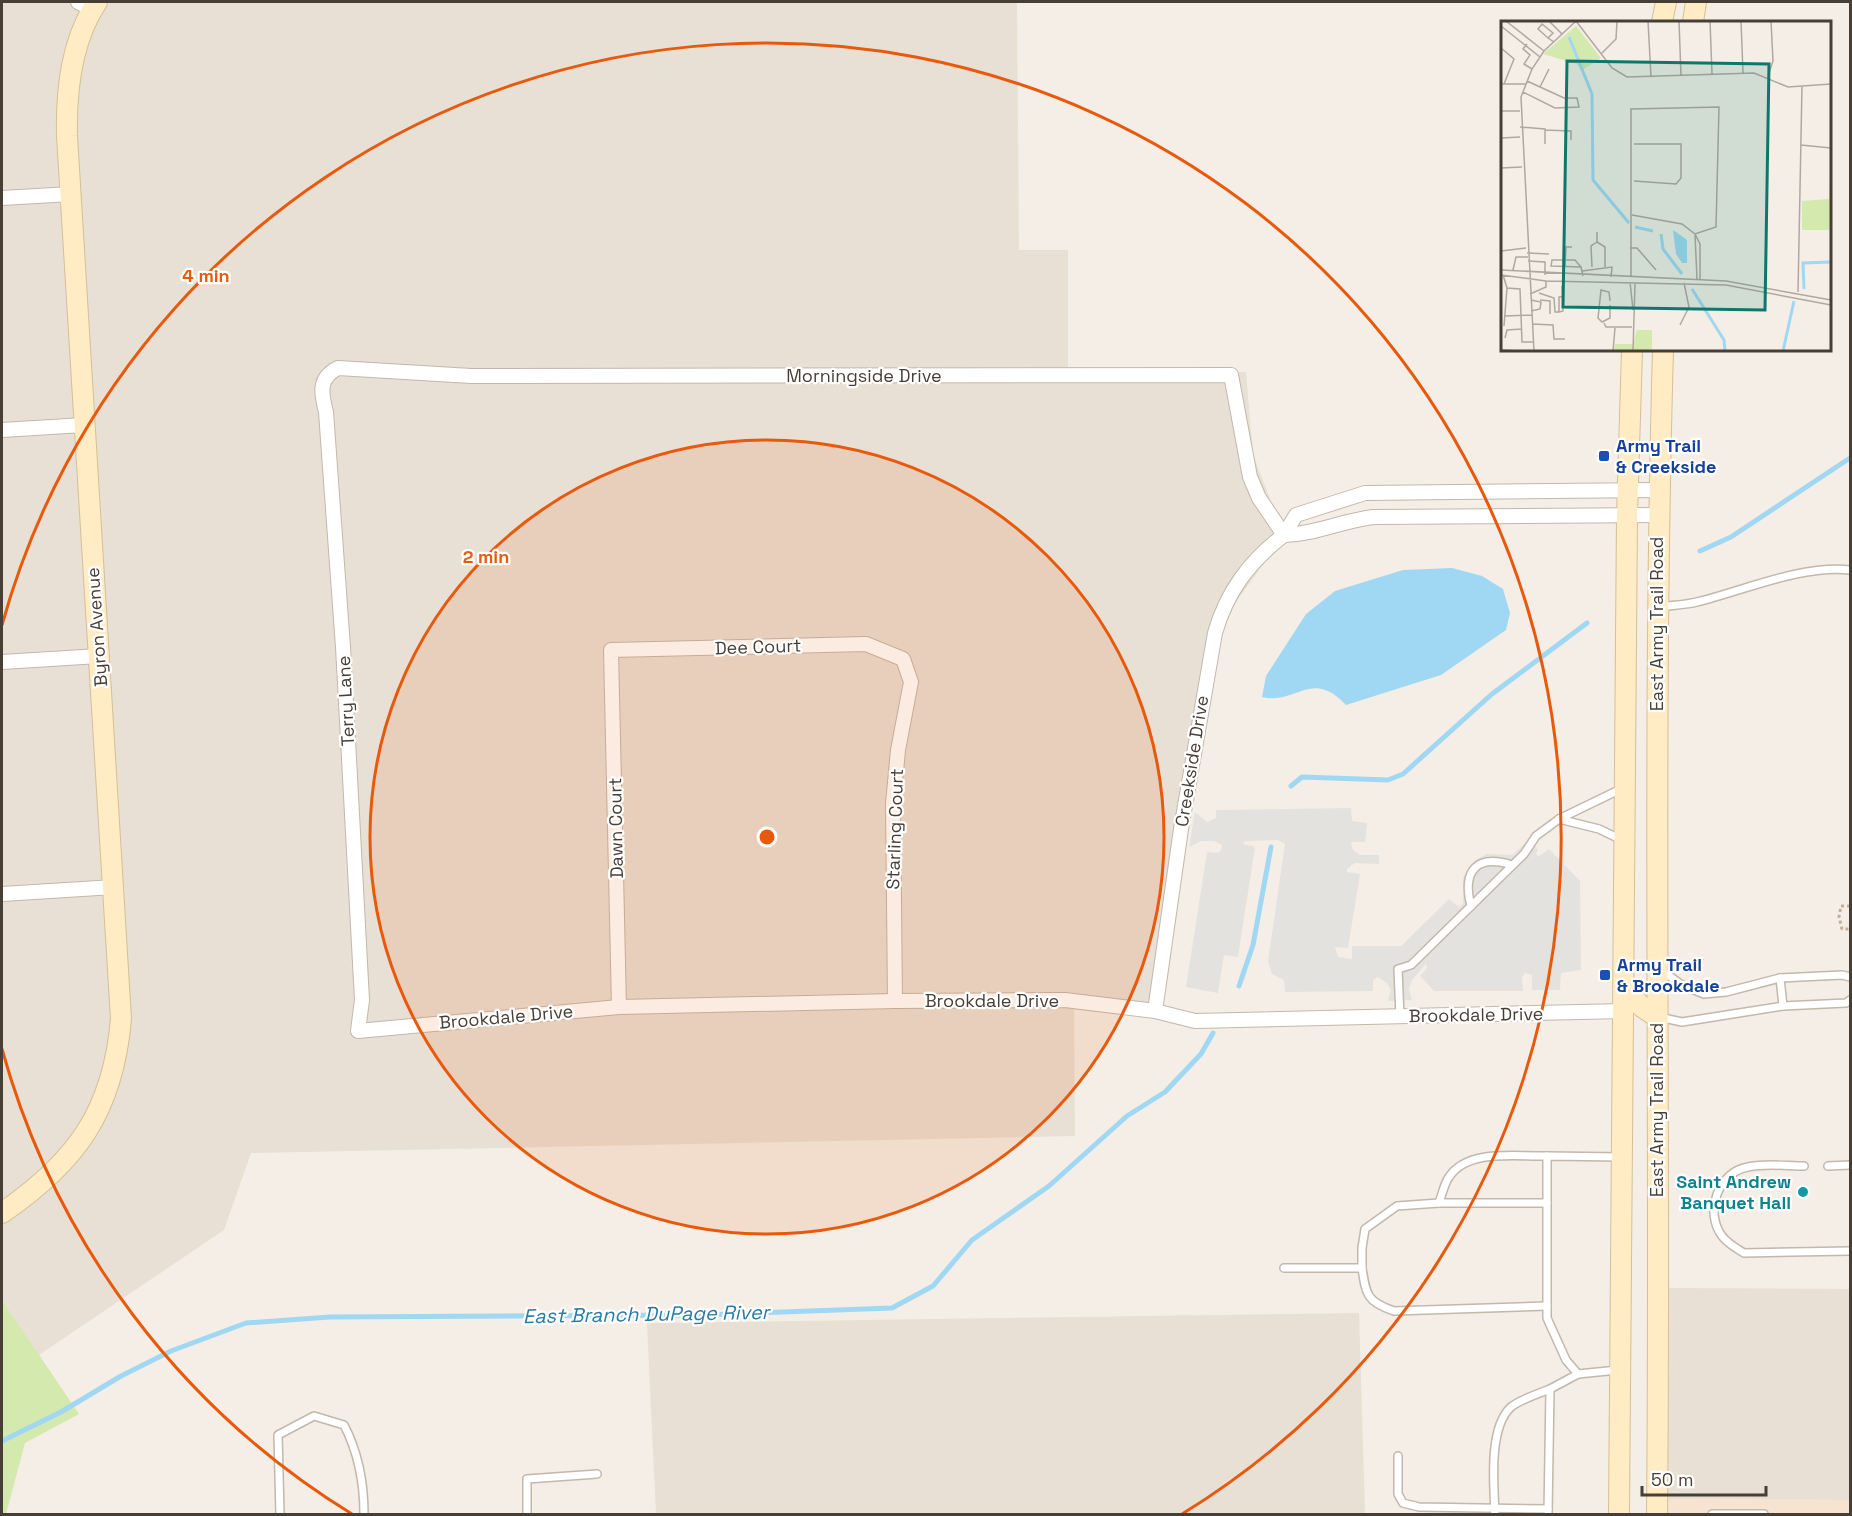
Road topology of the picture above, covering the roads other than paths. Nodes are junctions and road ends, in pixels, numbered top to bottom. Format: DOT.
graph roads {
  1 [pos="1666,2"];
  2 [pos="1696,2"];
  3 [pos="89,4"];
  4 [pos="1662,21"];
  5 [pos="1693,21"];
  6 [pos="71,194"];
  7 [pos="2,198"];
  8 [pos="1632,351"];
  9 [pos="1663,351"];
  10 [pos="327,373"];
  11 [pos="84,425"];
  12 [pos="2,430"];
  13 [pos="1628,490"];
  14 [pos="1658,490"];
  15 [pos="1448,492"];
  16 [pos="1658,515"];
  17 [pos="1627,516"];
  18 [pos="1448,517"];
  19 [pos="1284,535"];
  20 [pos="1851,570"];
  21 [pos="1657,607"];
  22 [pos="611,650"];
  23 [pos="99,656"];
  24 [pos="903,659"];
  25 [pos="2,662"];
  26 [pos="1626,787"];
  27 [pos="1559,819"];
  28 [pos="1626,842"];
  29 [pos="1512,865"];
  30 [pos="114,887"];
  31 [pos="2,894"];
  32 [pos="1471,906"];
  33 [pos="1657,968"];
  34 [pos="1851,977"];
  35 [pos="1780,978"];
  36 [pos="1624,988"];
  37 [pos="1851,1000"];
  38 [pos="894,1001"];
  39 [pos="1784,1006"];
  40 [pos="619,1007"];
  41 [pos="1155,1011"];
  42 [pos="1624,1011"];
  43 [pos="1400,1017"];
  44 [pos="1657,1017"];
  45 [pos="358,1030"];
  46 [pos="1547,1156"];
  47 [pos="1622,1157"];
  48 [pos="1851,1165"];
  49 [pos="1804,1166"];
  50 [pos="1828,1166"];
  51 [pos="1439,1203"];
  52 [pos="1547,1203"];
  53 [pos="2,1213"];
  54 [pos="1851,1251"];
  55 [pos="1284,1268"];
  56 [pos="1362,1268"];
  57 [pos="1547,1306"];
  58 [pos="1620,1370"];
  59 [pos="1578,1374"];
  60 [pos="1550,1389"];
  61 [pos="1398,1456"];
  62 [pos="597,1474"];
  63 [pos="1495,1511"];
  64 [pos="1548,1512"];
  65 [pos="280,1515"];
  66 [pos="364,1515"];
  67 [pos="527,1515"];
  68 [pos="1619,1515"];
  69 [pos="1657,1515"];
  70 [pos="1712,1515"];
  71 [pos="1764,1515"];
  1 -- 4 [label="main road"];
  2 -- 5 [label="main road"];
  3 -- 6 [label="main road, Byron Avenue"];
  6 -- 7 [label="street"];
  6 -- 11 [label="main road, Byron Avenue"];
  8 -- 13 [label="main road, East Army Trail Road"];
  9 -- 14 [label="main road, East Army Trail Road"];
  10 -- 19 [label="street, Morningside Drive"];
  10 -- 45 [label="street, Terry Lane"];
  11 -- 12 [label="street"];
  11 -- 23 [label="main road, Byron Avenue"];
  13 -- 14 [label="street, Creekside Drive"];
  13 -- 15 [label="street, Creekside Drive"];
  13 -- 17 [label="main road, East Army Trail Road"];
  14 -- 16 [label="main road, East Army Trail Road"];
  15 -- 18 [label="street"];
  15 -- 19 [label="street, Creekside Drive"];
  16 -- 17 [label="street"];
  16 -- 21 [label="main road, East Army Trail Road"];
  17 -- 18 [label="street"];
  17 -- 26 [label="main road, East Army Trail Road"];
  18 -- 19 [label="street"];
  19 -- 41 [label="street, Creekside Drive"];
  20 -- 21 [label="lane"];
  21 -- 33 [label="main road, East Army Trail Road"];
  22 -- 24 [label="street, Dee Court"];
  22 -- 40 [label="street, Dawn Court"];
  23 -- 25 [label="street"];
  23 -- 30 [label="main road, Byron Avenue"];
  24 -- 38 [label="street, Starling Court"];
  26 -- 27 [label="lane"];
  26 -- 28 [label="main road, East Army Trail Road"];
  27 -- 28 [label="lane"];
  27 -- 29 [label="lane"];
  28 -- 36 [label="main road, East Army Trail Road"];
  29 -- 32 [label="lane"];
  29 -- 32 [label="lane"];
  30 -- 31 [label="street"];
  30 -- 53 [label="main road, Byron Avenue"];
  32 -- 43 [label="lane"];
  33 -- 35 [label="lane"];
  33 -- 44 [label="main road, East Army Trail Road"];
  34 -- 35 [label="lane"];
  35 -- 39 [label="lane"];
  36 -- 42 [label="main road, East Army Trail Road"];
  36 -- 44 [label="main road"];
  37 -- 39 [label="lane"];
  38 -- 40 [label="street, Brookdale Drive"];
  38 -- 41 [label="street, Brookdale Drive"];
  39 -- 44 [label="lane"];
  40 -- 45 [label="street, Brookdale Drive"];
  41 -- 43 [label="street, Brookdale Drive"];
  42 -- 43 [label="street, Brookdale Drive"];
  42 -- 47 [label="main road, East Army Trail Road"];
  44 -- 69 [label="main road, East Army Trail Road"];
  46 -- 47 [label="lane"];
  46 -- 51 [label="lane"];
  46 -- 52 [label="lane"];
  47 -- 58 [label="main road, East Army Trail Road"];
  48 -- 50 [label="lane"];
  49 -- 54 [label="lane"];
  51 -- 52 [label="lane"];
  51 -- 56 [label="lane"];
  52 -- 57 [label="lane"];
  55 -- 56 [label="lane"];
  56 -- 57 [label="lane"];
  57 -- 59 [label="lane"];
  58 -- 59 [label="lane"];
  58 -- 68 [label="main road, East Army Trail Road"];
  59 -- 60 [label="lane"];
  60 -- 63 [label="lane"];
  60 -- 64 [label="lane"];
  61 -- 63 [label="lane"];
  62 -- 67 [label="lane"];
  63 -- 64 [label="lane"];
  65 -- 66 [label="lane"];
  70 -- 71 [label="lane"];
}
